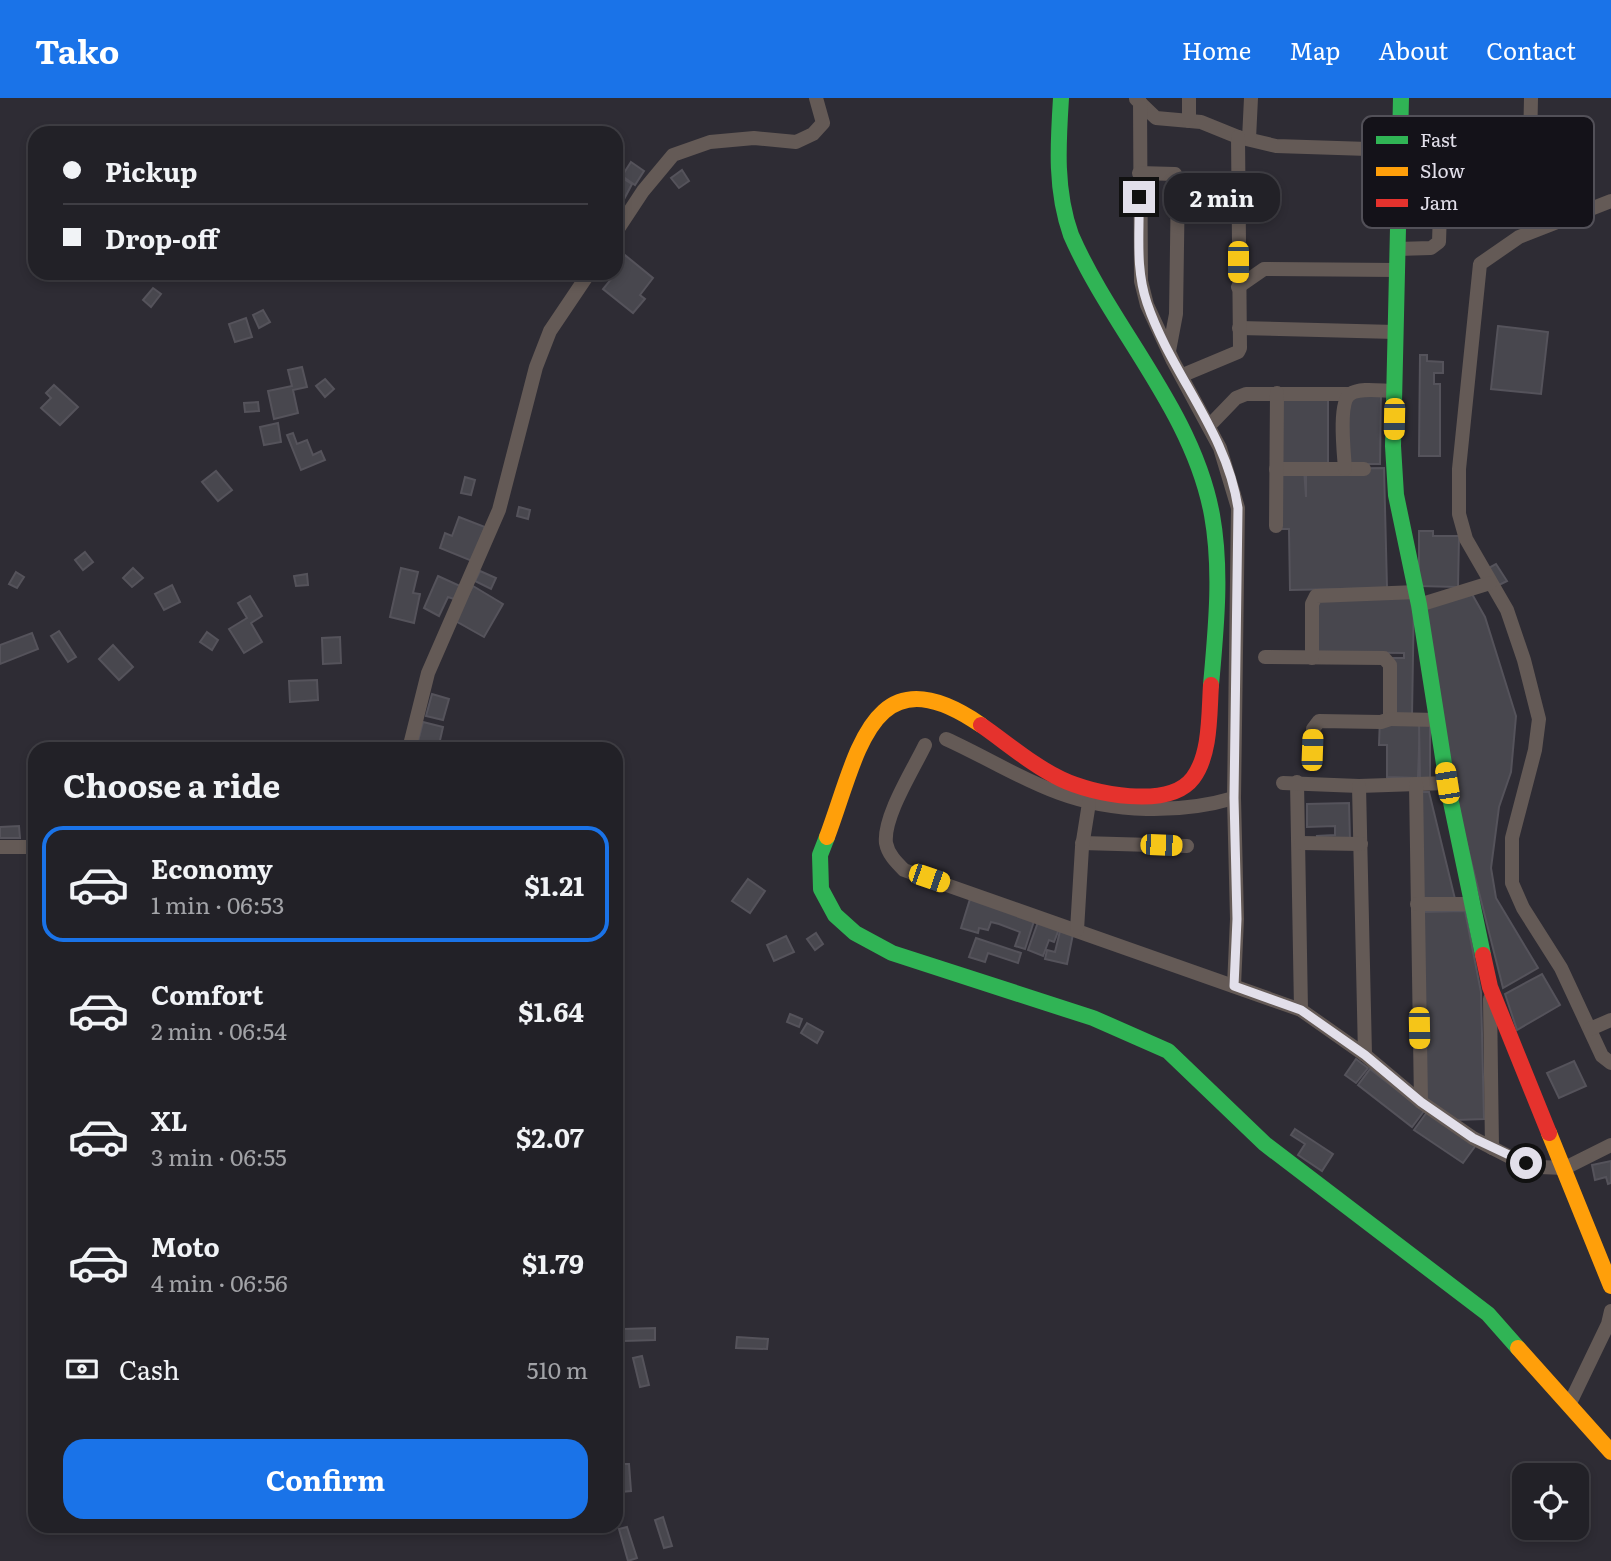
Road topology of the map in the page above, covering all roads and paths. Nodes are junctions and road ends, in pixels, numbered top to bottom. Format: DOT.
graph roads {
  1 [pos="816,98"];
  2 [pos="1061,98"];
  3 [pos="1189,98"];
  4 [pos="1251,98"];
  5 [pos="1401,98"];
  6 [pos="1531,98"];
  7 [pos="1144,102"];
  8 [pos="1400,116"];
  9 [pos="1531,116"];
  10 [pos="1189,121"];
  11 [pos="1244,138"];
  12 [pos="1362,149"];
  13 [pos="1139,173"];
  14 [pos="1611,201"];
  15 [pos="1594,208"];
  16 [pos="623,221"];
  17 [pos="1397,228"];
  18 [pos="1439,228"];
  19 [pos="1542,228"];
  20 [pos="1397,249"];
  21 [pos="1396,270"];
  22 [pos="585,280"];
  23 [pos="1238,287"];
  24 [pos="1239,328"];
  25 [pos="1395,332"];
  26 [pos="1169,351"];
  27 [pos="1183,375"];
  28 [pos="1394,391"];
  29 [pos="1277,393"];
  30 [pos="1350,394"];
  31 [pos="1209,426"];
  32 [pos="1276,469"];
  33 [pos="1345,469"];
  34 [pos="1364,469"];
  35 [pos="1276,526"];
  36 [pos="1490,583"];
  37 [pos="1418,599"];
  38 [pos="1265,657"];
  39 [pos="1312,658"];
  40 [pos="1390,719"];
  41 [pos="1437,720"];
  42 [pos="946,739"];
  43 [pos="411,742"];
  44 [pos="925,746"];
  45 [pos="1312,750"];
  46 [pos="1416,783"];
  47 [pos="1447,783"];
  48 [pos="1359,786"];
  49 [pos="1234,798"];
  50 [pos="1089,803"];
  51 [pos="1082,842"];
  52 [pos="1301,843"];
  53 [pos="0,844"];
  54 [pos="1361,844"];
  55 [pos="1187,846"];
  56 [pos="28,847"];
  57 [pos="1417,904"];
  58 [pos="1472,904"];
  59 [pos="1077,930"];
  60 [pos="1234,986"];
  61 [pos="1490,988"];
  62 [pos="1301,1010"];
  63 [pos="1611,1020"];
  64 [pos="1590,1029"];
  65 [pos="1365,1055"];
  66 [pos="1611,1063"];
  67 [pos="1421,1102"];
  68 [pos="1611,1145"];
  69 [pos="1492,1148"];
  70 [pos="1565,1168"];
  71 [pos="1611,1286"];
  72 [pos="1611,1311"];
  73 [pos="1570,1402"];
  74 [pos="1611,1452"];
  1 -- 16 [label="street"];
  2 -- 73 [label="main road"];
  3 -- 10 [label="street"];
  4 -- 11 [label="street"];
  5 -- 8 [label="main road"];
  6 -- 9 [label="street"];
  7 -- 10 [label="street"];
  7 -- 13 [label="street"];
  10 -- 11 [label="street"];
  11 -- 12 [label="street"];
  11 -- 23 [label="street"];
  13 -- 26 [label="street"];
  13 -- 26 [label="street"];
  14 -- 15 [label="street"];
  17 -- 20 [label="main road"];
  18 -- 20 [label="street"];
  19 -- 36 [label="street"];
  20 -- 21 [label="main road"];
  21 -- 23 [label="street"];
  21 -- 25 [label="main road"];
  22 -- 43 [label="street"];
  23 -- 24 [label="street"];
  24 -- 25 [label="street"];
  24 -- 27 [label="street"];
  25 -- 28 [label="main road"];
  26 -- 27 [label="street"];
  27 -- 31 [label="street"];
  28 -- 30 [label="street"];
  28 -- 37 [label="main road"];
  29 -- 30 [label="street"];
  29 -- 31 [label="street"];
  29 -- 32 [label="street"];
  30 -- 33 [label="street"];
  31 -- 49 [label="street"];
  32 -- 33 [label="street"];
  32 -- 35 [label="street"];
  33 -- 34 [label="street"];
  36 -- 37 [label="street"];
  36 -- 64 [label="street"];
  37 -- 39 [label="street"];
  37 -- 41 [label="main road"];
  38 -- 39 [label="street"];
  39 -- 40 [label="street"];
  40 -- 41 [label="street"];
  40 -- 45 [label="street"];
  41 -- 47 [label="main road"];
  42 -- 50 [label="street"];
  44 -- 59 [label="street"];
  46 -- 47 [label="street"];
  46 -- 48 [label="street"];
  46 -- 57 [label="street"];
  47 -- 58 [label="main road"];
  48 -- 52 [label="street"];
  48 -- 54 [label="street"];
  49 -- 50 [label="street"];
  49 -- 60 [label="street"];
  50 -- 51 [label="street"];
  51 -- 55 [label="street"];
  51 -- 59 [label="street"];
  52 -- 54 [label="street"];
  52 -- 62 [label="street"];
  53 -- 56 [label="street"];
  54 -- 65 [label="street"];
  57 -- 58 [label="street"];
  57 -- 67 [label="street"];
  58 -- 61 [label="main road"];
  59 -- 60 [label="street"];
  60 -- 62 [label="street"];
  61 -- 69 [label="street"];
  61 -- 70 [label="main road"];
  62 -- 65 [label="street"];
  63 -- 64 [label="street"];
  64 -- 66 [label="street"];
  65 -- 67 [label="street"];
  67 -- 69 [label="street"];
  68 -- 70 [label="street"];
  69 -- 70 [label="street"];
  70 -- 71 [label="main road"];
  72 -- 73 [label="street"];
  73 -- 74 [label="main road"];
}
